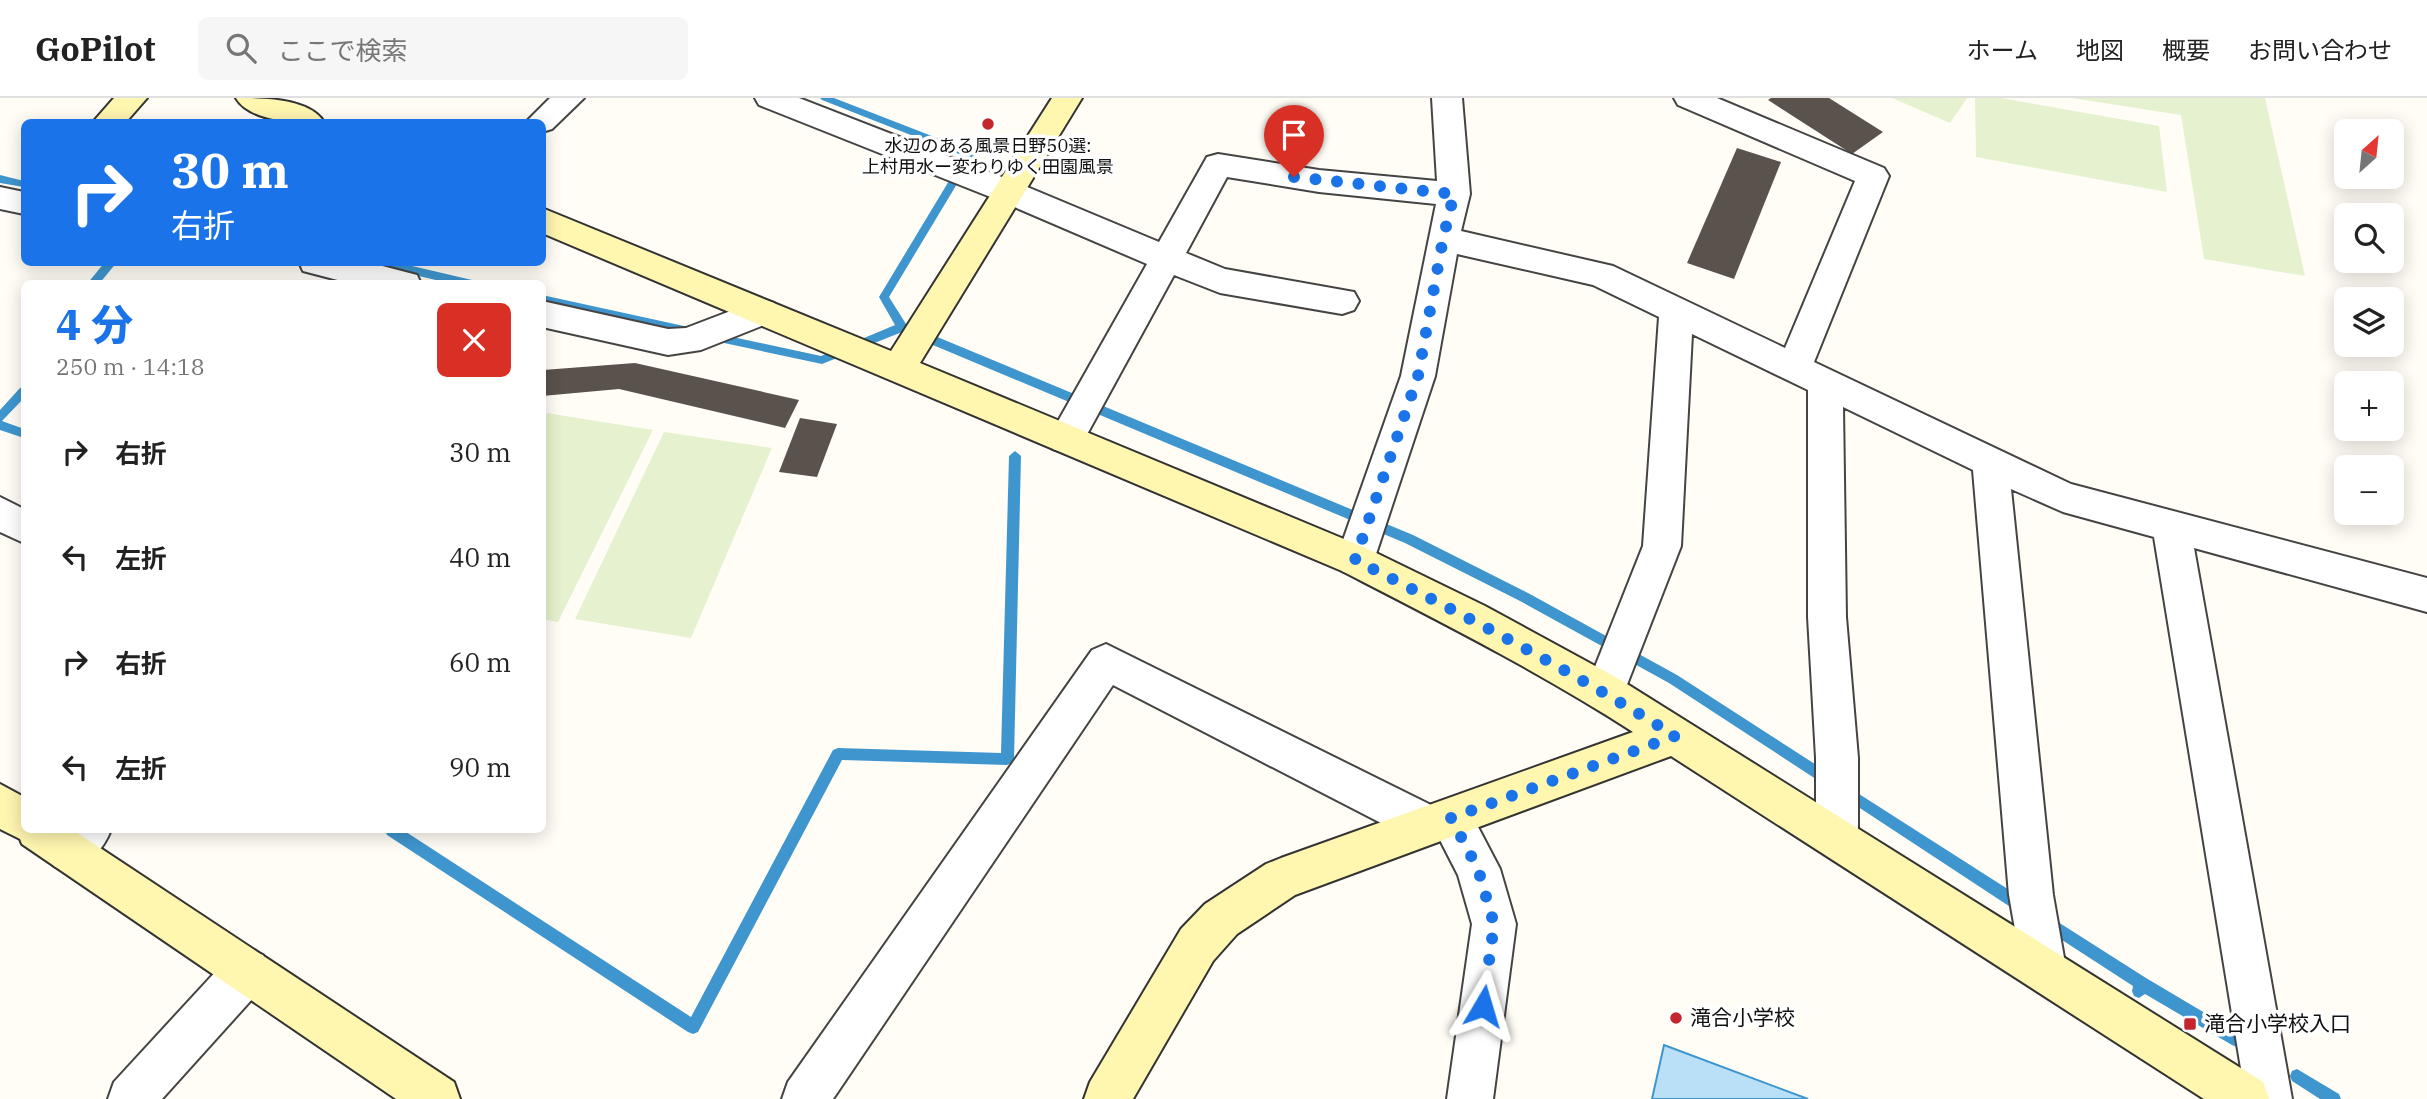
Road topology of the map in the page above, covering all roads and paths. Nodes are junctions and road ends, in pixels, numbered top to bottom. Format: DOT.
graph roads {
  1 [pos="132,98"];
  2 [pos="251,98"];
  3 [pos="569,98"];
  4 [pos="770,98"];
  5 [pos="1067,98"];
  6 [pos="1446,98"];
  7 [pos="1689,98"];
  8 [pos="111,119"];
  9 [pos="302,119"];
  10 [pos="544,119"];
  11 [pos="1009,192"];
  12 [pos="1454,194"];
  13 [pos="0,198"];
  14 [pos="21,202"];
  15 [pos="546,222"];
  16 [pos="1443,239"];
  17 [pos="1164,259"];
  18 [pos="330,266"];
  19 [pos="384,280"];
  20 [pos="1342,301"];
  21 [pos="1675,311"];
  22 [pos="762,312"];
  23 [pos="546,315"];
  24 [pos="914,345"];
  25 [pos="1810,376"];
  26 [pos="1078,415"];
  27 [pos="1990,461"];
  28 [pos="0,512"];
  29 [pos="21,526"];
  30 [pos="2171,526"];
  31 [pos="1365,536"];
  32 [pos="2427,595"];
  33 [pos="1616,664"];
  34 [pos="1675,736"];
  35 [pos="0,804"];
  36 [pos="1837,818"];
  37 [pos="21,819"];
  38 [pos="1439,822"];
  39 [pos="66,837"];
  40 [pos="2044,970"];
  41 [pos="247,971"];
  42 [pos="131,1099"];
  43 [pos="437,1099"];
  44 [pos="805,1099"];
  45 [pos="1107,1099"];
  46 [pos="1471,1099"];
  47 [pos="2246,1099"];
  48 [pos="2269,1099"];
  1 -- 8 [label="street"];
  2 -- 9 [label="street"];
  3 -- 10 [label="street"];
  4 -- 11 [label="street"];
  5 -- 11 [label="street"];
  6 -- 12 [label="street"];
  7 -- 25 [label="street"];
  11 -- 17 [label="street"];
  11 -- 24 [label="street"];
  12 -- 16 [label="street"];
  12 -- 17 [label="street"];
  13 -- 14 [label="street"];
  15 -- 22 [label="street"];
  16 -- 21 [label="street"];
  16 -- 31 [label="street"];
  17 -- 20 [label="street"];
  17 -- 26 [label="street"];
  18 -- 19 [label="street"];
  21 -- 25 [label="street"];
  21 -- 33 [label="street"];
  22 -- 23 [label="street"];
  22 -- 24 [label="street"];
  24 -- 26 [label="street"];
  25 -- 27 [label="street"];
  25 -- 36 [label="street"];
  26 -- 31 [label="street"];
  27 -- 30 [label="street"];
  27 -- 40 [label="street"];
  28 -- 29 [label="street"];
  30 -- 32 [label="street"];
  30 -- 48 [label="street"];
  31 -- 33 [label="street"];
  33 -- 34 [label="street"];
  34 -- 36 [label="street"];
  34 -- 38 [label="street"];
  35 -- 37 [label="street"];
  36 -- 40 [label="street"];
  38 -- 44 [label="street"];
  38 -- 45 [label="street"];
  38 -- 46 [label="street"];
  39 -- 41 [label="street"];
  40 -- 47 [label="street"];
  41 -- 42 [label="street"];
  41 -- 43 [label="street"];
}
